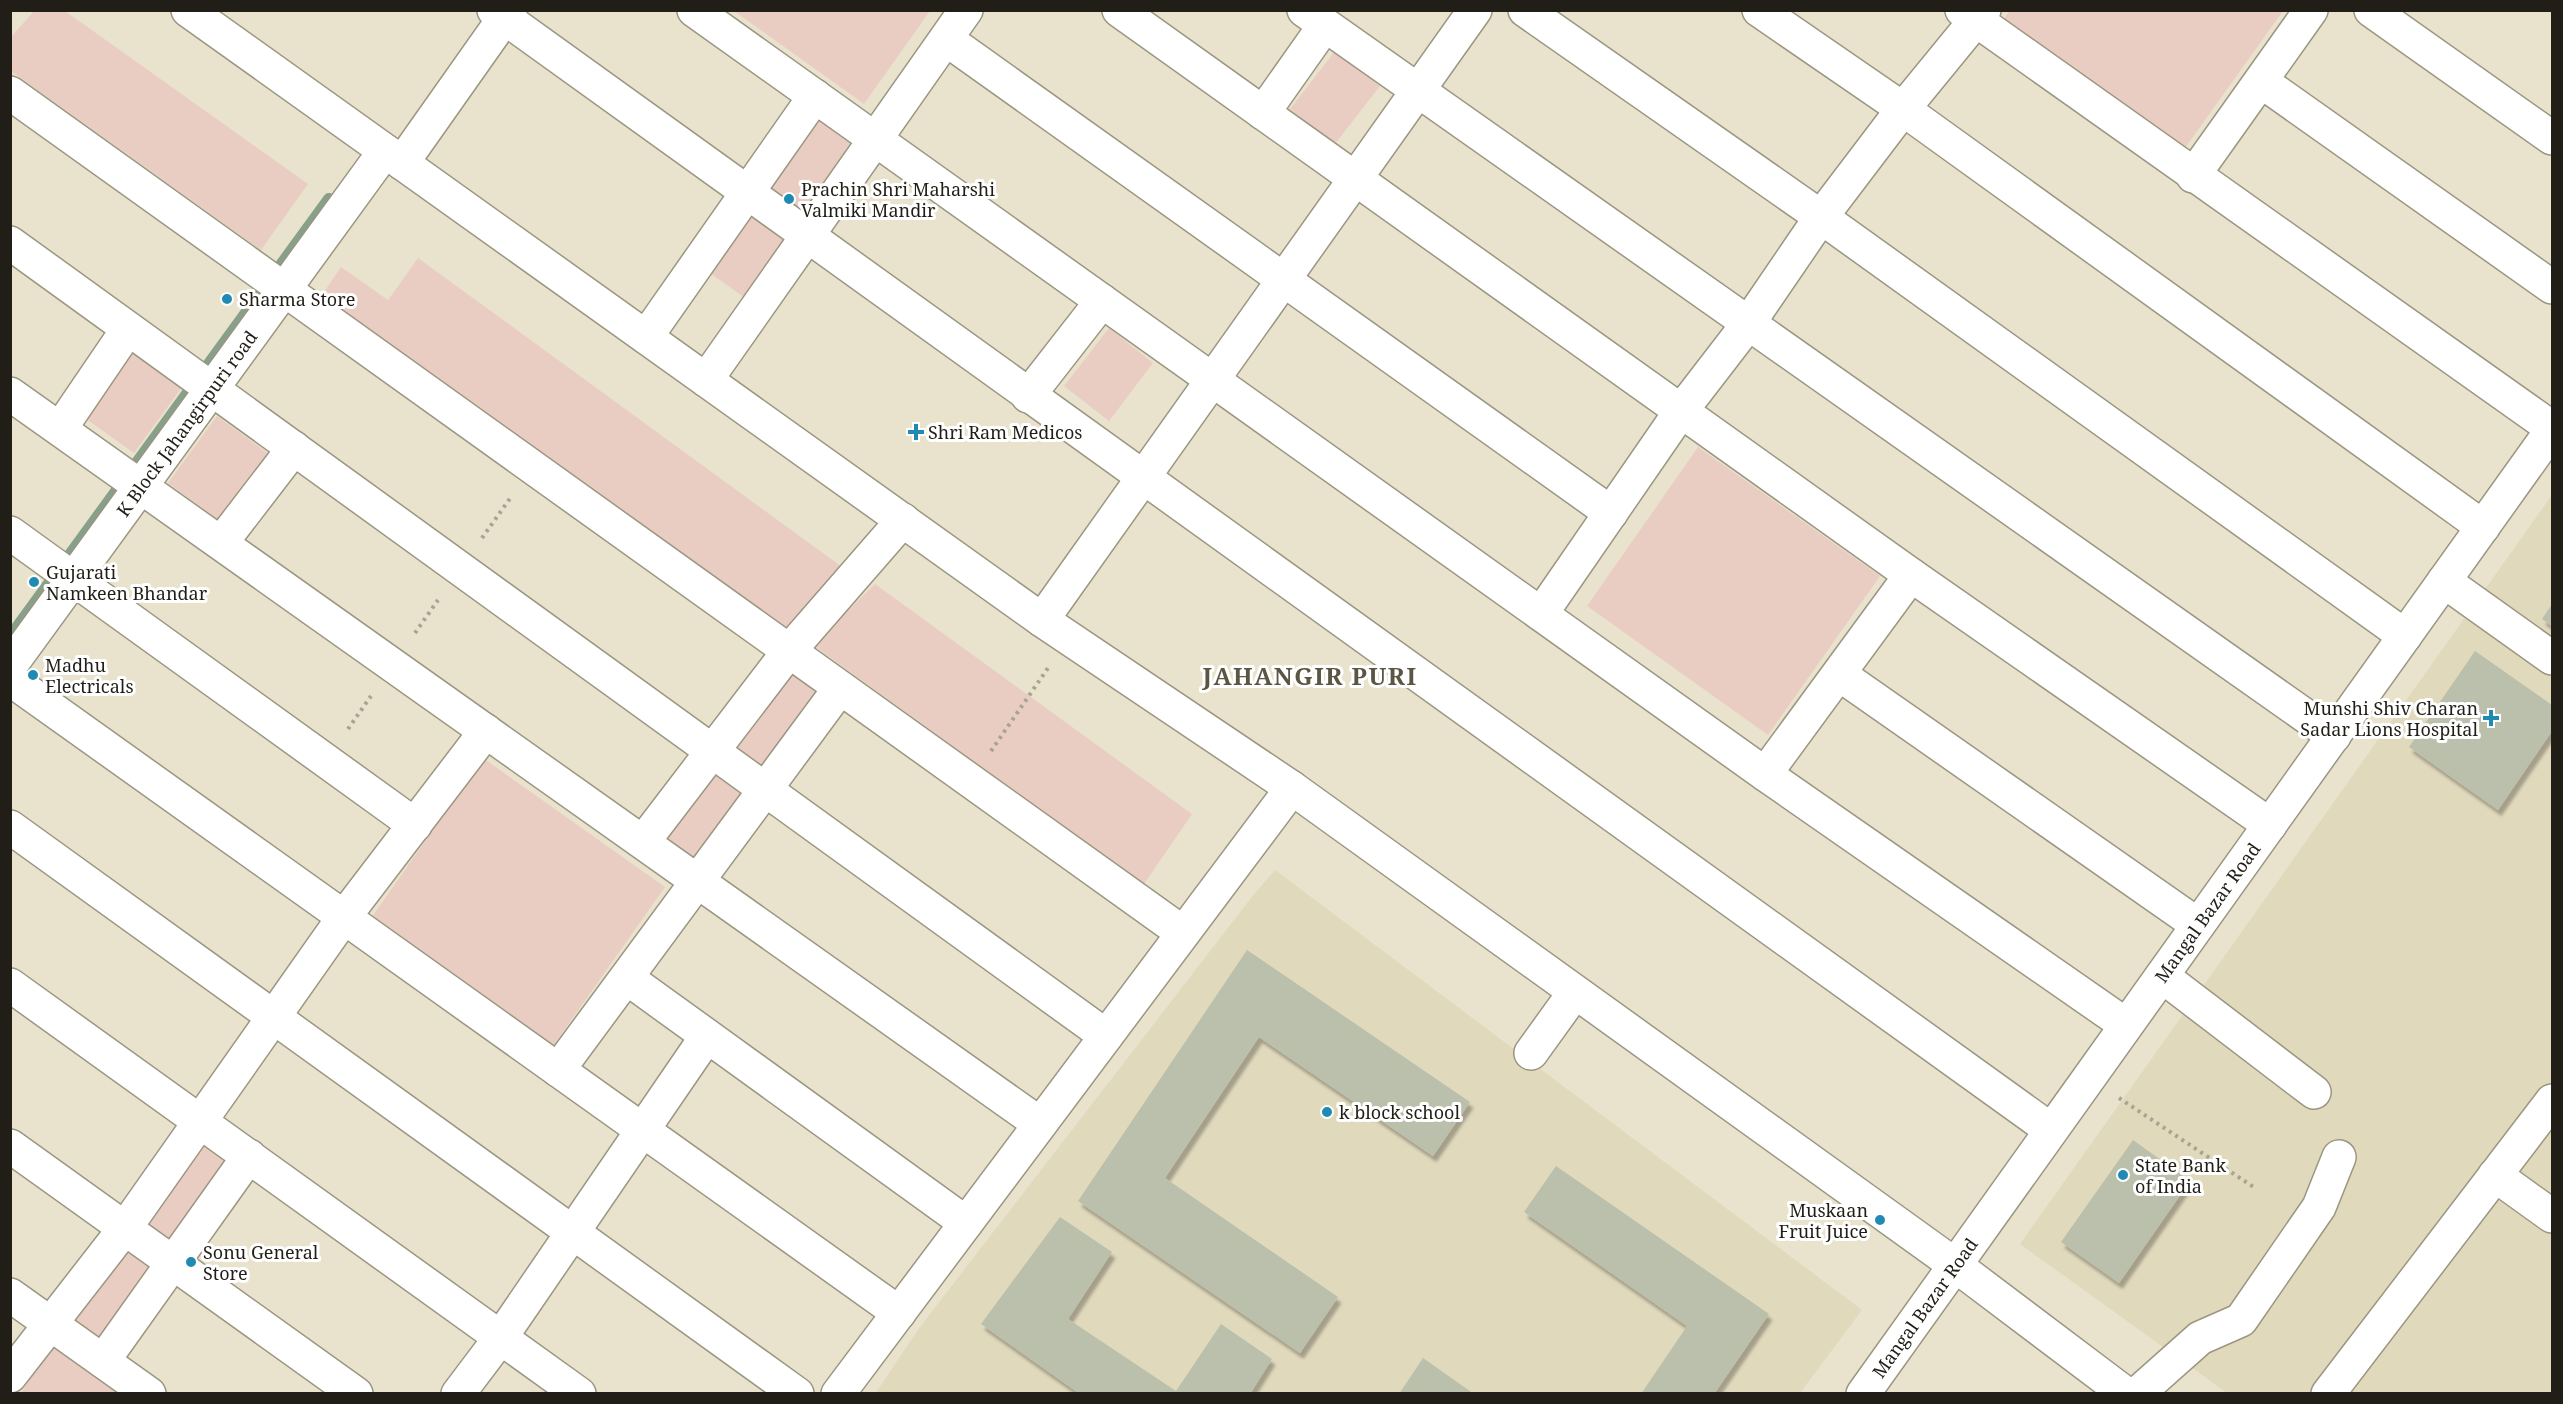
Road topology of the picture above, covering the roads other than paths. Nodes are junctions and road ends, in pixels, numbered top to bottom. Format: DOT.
graph roads {
  1 [pos="188,10"];
  2 [pos="694,10"];
  3 [pos="966,10"];
  4 [pos="1119,10"];
  5 [pos="1475,10"];
  6 [pos="1525,10"];
  7 [pos="1759,10"];
  8 [pos="2311,10"];
  9 [pos="2371,10"];
  10 [pos="503,13"];
  11 [pos="1974,14"];
  12 [pos="1314,18"];
  13 [pos="946,39"];
  14 [pos="2261,81"];
  15 [pos="1418,91"];
  16 [pos="10,93"];
  17 [pos="815,96"];
  18 [pos="1903,109"];
  19 [pos="1263,113"];
  20 [pos="2553,138"];
  21 [pos="876,140"];
  22 [pos="393,157"];
  23 [pos="2193,176"];
  24 [pos="1356,179"];
  25 [pos="747,193"];
  26 [pos="1821,217"];
  27 [pos="808,237"];
  28 [pos="10,243"];
  29 [pos="1284,280"];
  30 [pos="2553,287"];
  31 [pos="284,290"];
  32 [pos="1102,301"];
  33 [pos="1748,324"];
  34 [pos="128,329"];
  35 [pos="646,337"];
  36 [pos="706,380"];
  37 [pos="1213,380"];
  38 [pos="212,389"];
  39 [pos="10,394"];
  40 [pos="1028,396"];
  41 [pos="1681,411"];
  42 [pos="60,429"];
  43 [pos="2553,429"];
  44 [pos="294,448"];
  45 [pos="1142,479"];
  46 [pos="141,487"];
  47 [pos="1611,513"];
  48 [pos="903,520"];
  49 [pos="2483,527"];
  50 [pos="10,533"];
  51 [pos="221,543"];
  52 [pos="1911,575"];
  53 [pos="74,579"];
  54 [pos="2444,581"];
  55 [pos="1541,614"];
  56 [pos="1042,620"];
  57 [pos="2404,636"];
  58 [pos="789,651"];
  59 [pos="2553,658"];
  60 [pos="10,666"];
  61 [pos="1839,674"];
  62 [pos="10,679"];
  63 [pos="840,688"];
  64 [pos="486,731"];
  65 [pos="2334,736"];
  66 [pos="713,751"];
  67 [pos="1765,774"];
  68 [pos="1292,788"];
  69 [pos="766,790"];
  70 [pos="415,825"];
  71 [pos="2270,825"];
  72 [pos="10,827"];
  73 [pos="643,842"];
  74 [pos="698,881"];
  75 [pos="344,916"];
  76 [pos="2198,925"];
  77 [pos="1183,933"];
  78 [pos="2162,976"];
  79 [pos="627,978"];
  80 [pos="10,985"];
  81 [pos="1575,992"];
  82 [pos="275,1017"];
  83 [pos="2126,1026"];
  84 [pos="707,1036"];
  85 [pos="1106,1036"];
  86 [pos="1531,1053"];
  87 [pos="558,1070"];
  88 [pos="2314,1092"];
  89 [pos="2553,1101"];
  90 [pos="202,1122"];
  91 [pos="1040,1124"];
  92 [pos="642,1130"];
  93 [pos="2051,1130"];
  94 [pos="10,1146"];
  95 [pos="249,1156"];
  96 [pos="2339,1157"];
  97 [pos="2495,1175"];
  98 [pos="2553,1216"];
  99 [pos="966,1223"];
  100 [pos="125,1228"];
  101 [pos="573,1231"];
  102 [pos="173,1262"];
  103 [pos="1955,1265"];
  104 [pos="10,1294"];
  105 [pos="898,1313"];
  106 [pos="51,1324"];
  107 [pos="501,1337"];
  108 [pos="102,1361"];
  109 [pos="10,1376"];
  110 [pos="149,1394"];
  111 [pos="356,1394"];
  112 [pos="458,1394"];
  113 [pos="579,1394"];
  114 [pos="797,1394"];
  115 [pos="838,1394"];
  116 [pos="1863,1394"];
  117 [pos="2126,1394"];
  118 [pos="2138,1394"];
  119 [pos="2328,1394"];
  1 -- 22 [label="street"];
  2 -- 17 [label="street"];
  3 -- 13 [label="street"];
  4 -- 19 [label="street"];
  5 -- 15 [label="street"];
  6 -- 26 [label="street"];
  7 -- 18 [label="street"];
  8 -- 14 [label="street"];
  9 -- 20 [label="street"];
  10 -- 22 [label="street, K Block Jahangirpuri road"];
  10 -- 25 [label="street"];
  11 -- 18 [label="street"];
  11 -- 23 [label="street"];
  12 -- 15 [label="street"];
  12 -- 19 [label="street"];
  13 -- 21 [label="street"];
  13 -- 29 [label="street"];
  14 -- 23 [label="street"];
  14 -- 30 [label="street"];
  15 -- 24 [label="street"];
  15 -- 33 [label="street"];
  16 -- 31 [label="street"];
  17 -- 21 [label="street"];
  17 -- 25 [label="street"];
  18 -- 26 [label="street"];
  18 -- 49 [label="street"];
  19 -- 24 [label="street"];
  21 -- 27 [label="street"];
  21 -- 32 [label="street"];
  22 -- 31 [label="street, K Block Jahangirpuri road"];
  22 -- 35 [label="street"];
  23 -- 43 [label="street"];
  24 -- 29 [label="street"];
  24 -- 41 [label="street"];
  25 -- 27 [label="street"];
  25 -- 35 [label="street"];
  26 -- 33 [label="street"];
  26 -- 57 [label="street"];
  27 -- 36 [label="street"];
  27 -- 40 [label="street"];
  28 -- 34 [label="street"];
  29 -- 37 [label="street"];
  29 -- 47 [label="street"];
  31 -- 38 [label="street, K Block Jahangirpuri road"];
  31 -- 58 [label="street"];
  32 -- 37 [label="street"];
  32 -- 40 [label="street"];
  33 -- 41 [label="street"];
  33 -- 65 [label="street"];
  34 -- 38 [label="street"];
  34 -- 42 [label="street"];
  35 -- 36 [label="street"];
  36 -- 48 [label="street"];
  37 -- 45 [label="street"];
  37 -- 55 [label="street"];
  38 -- 44 [label="street"];
  38 -- 46 [label="street, K Block Jahangirpuri road"];
  39 -- 42 [label="street"];
  40 -- 45 [label="street"];
  41 -- 47 [label="street"];
  41 -- 52 [label="street"];
  42 -- 46 [label="street"];
  43 -- 49 [label="street, Mangal Bazar Road"];
  44 -- 51 [label="street"];
  44 -- 66 [label="street"];
  45 -- 56 [label="street"];
  45 -- 93 [label="street"];
  46 -- 51 [label="street"];
  46 -- 53 [label="street, K Block Jahangirpuri road"];
  47 -- 55 [label="street"];
  48 -- 56 [label="street"];
  48 -- 58 [label="street"];
  49 -- 54 [label="street, Mangal Bazar Road"];
  50 -- 53 [label="street"];
  51 -- 64 [label="street"];
  52 -- 61 [label="street"];
  52 -- 71 [label="street"];
  53 -- 60 [label="street, K Block Jahangirpuri road"];
  53 -- 70 [label="street"];
  54 -- 57 [label="street, Mangal Bazar Road"];
  54 -- 59 [label="street"];
  55 -- 67 [label="street"];
  56 -- 68 [label="street"];
  57 -- 65 [label="street, Mangal Bazar Road"];
  58 -- 63 [label="street"];
  58 -- 66 [label="street"];
  61 -- 67 [label="street"];
  61 -- 76 [label="street"];
  62 -- 75 [label="street"];
  63 -- 69 [label="street"];
  63 -- 77 [label="street"];
  64 -- 70 [label="street"];
  64 -- 73 [label="street"];
  65 -- 71 [label="street, Mangal Bazar Road"];
  66 -- 69 [label="street"];
  66 -- 73 [label="street"];
  67 -- 83 [label="street"];
  68 -- 77 [label="street"];
  68 -- 81 [label="street"];
  69 -- 74 [label="street"];
  69 -- 85 [label="street"];
  70 -- 75 [label="street"];
  71 -- 76 [label="street, Mangal Bazar Road"];
  72 -- 82 [label="street"];
  73 -- 74 [label="street"];
  74 -- 79 [label="street"];
  74 -- 91 [label="street"];
  75 -- 82 [label="street"];
  75 -- 87 [label="street"];
  76 -- 78 [label="street, Mangal Bazar Road"];
  77 -- 85 [label="street"];
  78 -- 83 [label="street, Mangal Bazar Road"];
  78 -- 88 [label="street"];
  79 -- 84 [label="street"];
  79 -- 87 [label="street"];
  80 -- 90 [label="street"];
  81 -- 86 [label="street"];
  81 -- 103 [label="street"];
  82 -- 90 [label="street"];
  82 -- 101 [label="street"];
  83 -- 93 [label="street, Mangal Bazar Road"];
  84 -- 92 [label="street"];
  84 -- 99 [label="street"];
  85 -- 91 [label="street"];
  87 -- 92 [label="street"];
  89 -- 97 [label="street"];
  90 -- 95 [label="street"];
  90 -- 100 [label="street"];
  91 -- 99 [label="street"];
  92 -- 101 [label="street"];
  92 -- 105 [label="street"];
  93 -- 103 [label="street, Mangal Bazar Road"];
  94 -- 100 [label="street"];
  95 -- 102 [label="street"];
  95 -- 107 [label="street"];
  96 -- 118 [label="street"];
  97 -- 98 [label="street"];
  97 -- 119 [label="street"];
  99 -- 105 [label="street"];
  100 -- 102 [label="street"];
  100 -- 106 [label="street"];
  101 -- 107 [label="street"];
  101 -- 114 [label="street"];
  102 -- 108 [label="street"];
  102 -- 111 [label="street"];
  103 -- 116 [label="street, Mangal Bazar Road"];
  103 -- 117 [label="street"];
  104 -- 106 [label="street"];
  105 -- 115 [label="street"];
  106 -- 108 [label="street"];
  106 -- 109 [label="street"];
  107 -- 112 [label="street"];
  107 -- 113 [label="street"];
  108 -- 110 [label="street"];
}
